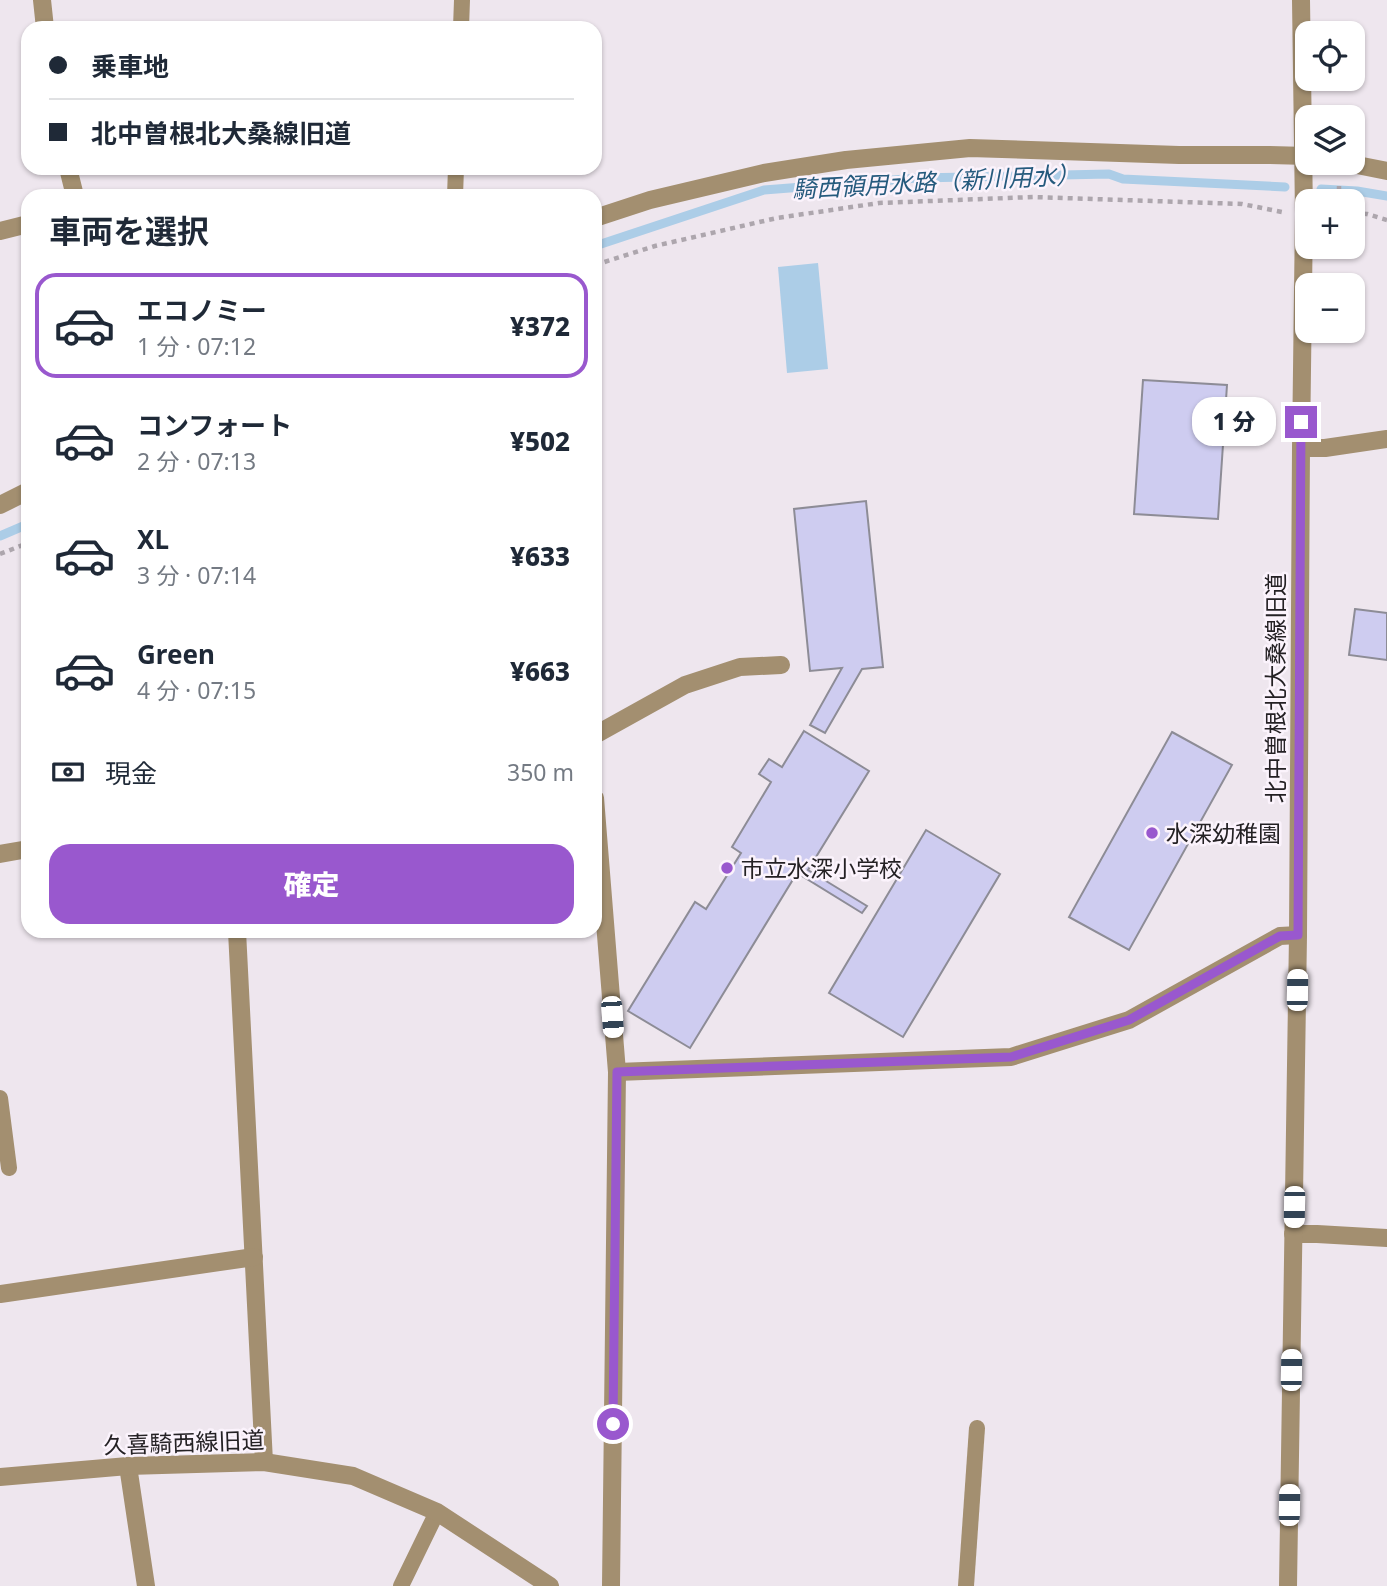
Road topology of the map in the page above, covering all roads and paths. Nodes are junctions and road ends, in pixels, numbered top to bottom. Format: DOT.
graph roads {
  1 [pos="42,0"];
  2 [pos="462,0"];
  3 [pos="1301,0"];
  4 [pos="44,21"];
  5 [pos="461,21"];
  6 [pos="1304,105"];
  7 [pos="1295,156"];
  8 [pos="1365,167"];
  9 [pos="1387,171"];
  10 [pos="1306,175"];
  11 [pos="1289,213"];
  12 [pos="1365,214"];
  13 [pos="602,216"];
  14 [pos="1387,220"];
  15 [pos="21,226"];
  16 [pos="0,231"];
  17 [pos="602,263"];
  18 [pos="1387,439"];
  19 [pos="1301,449"];
  20 [pos="21,494"];
  21 [pos="0,505"];
  22 [pos="21,546"];
  23 [pos="0,554"];
  24 [pos="781,665"];
  25 [pos="602,730"];
  26 [pos="21,850"];
  27 [pos="0,854"];
  28 [pos="602,885"];
  29 [pos="1298,935"];
  30 [pos="237,938"];
  31 [pos="617,1072"];
  32 [pos="0,1098"];
  33 [pos="9,1168"];
  34 [pos="1293,1234"];
  35 [pos="1387,1238"];
  36 [pos="254,1257"];
  37 [pos="0,1294"];
  38 [pos="977,1428"];
  39 [pos="264,1462"];
  40 [pos="128,1466"];
  41 [pos="0,1476"];
  42 [pos="436,1512"];
  43 [pos="146,1586"];
  44 [pos="401,1586"];
  45 [pos="550,1586"];
  46 [pos="611,1586"];
  47 [pos="966,1586"];
  48 [pos="1288,1586"];
  1 -- 4 [label="street"];
  2 -- 5 [label="lane"];
  3 -- 6 [label="street, 北中曽根北大桑線旧道"];
  7 -- 13 [label="street"];
  8 -- 9 [label="street"];
  10 -- 19 [label="street, 北中曽根北大桑線旧道"];
  11 -- 17 [label="path"];
  12 -- 14 [label="path"];
  15 -- 16 [label="street"];
  18 -- 19 [label="street"];
  19 -- 29 [label="street, 北中曽根北大桑線旧道"];
  20 -- 21 [label="street"];
  22 -- 23 [label="path"];
  24 -- 25 [label="street"];
  26 -- 27 [label="street"];
  28 -- 31 [label="street"];
  29 -- 31 [label="street"];
  29 -- 34 [label="street, 北中曽根北大桑線旧道"];
  30 -- 36 [label="street"];
  31 -- 46 [label="street"];
  32 -- 33 [label="lane"];
  34 -- 35 [label="street"];
  34 -- 48 [label="street, 北中曽根北大桑線旧道"];
  36 -- 37 [label="street"];
  36 -- 39 [label="street"];
  38 -- 47 [label="lane"];
  39 -- 40 [label="street, 久喜騎西線旧道"];
  39 -- 42 [label="street, 久喜騎西線旧道"];
  40 -- 41 [label="street, 久喜騎西線旧道"];
  40 -- 43 [label="street"];
  42 -- 44 [label="lane"];
  42 -- 45 [label="street, 久喜騎西線旧道"];
}
